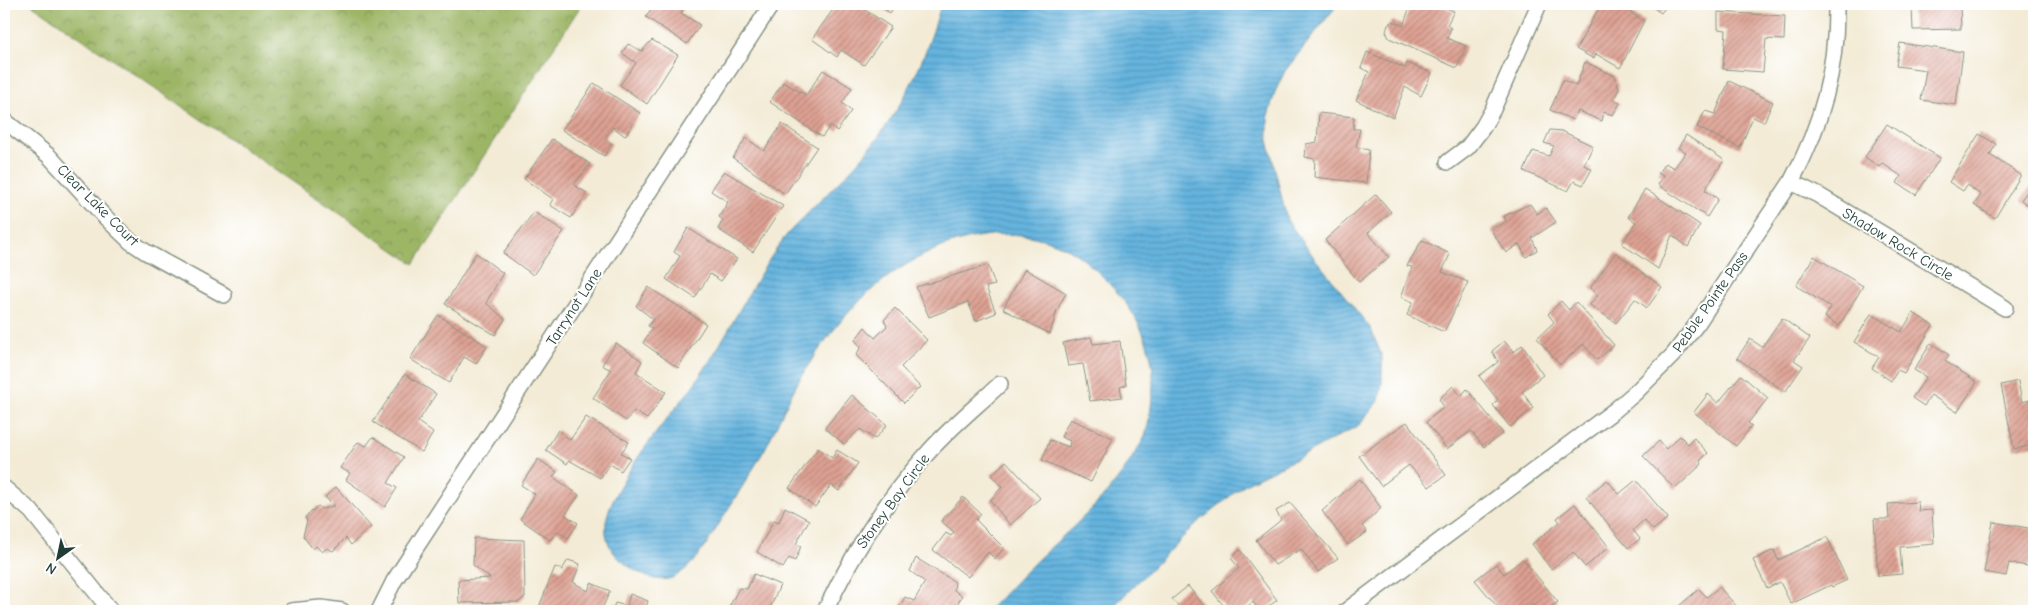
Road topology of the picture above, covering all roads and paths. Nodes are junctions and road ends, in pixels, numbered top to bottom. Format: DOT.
graph roads {
  1 [pos="772,4"];
  2 [pos="1538,4"];
  3 [pos="1836,4"];
  4 [pos="4,120"];
  5 [pos="1448,162"];
  6 [pos="1790,182"];
  7 [pos="224,296"];
  8 [pos="2005,308"];
  9 [pos="1000,384"];
  10 [pos="4,488"];
  11 [pos="111,611"];
  12 [pos="291,611"];
  13 [pos="342,611"];
  14 [pos="379,611"];
  15 [pos="825,611"];
  16 [pos="1346,611"];
  1 -- 14 [label="street, Tarrynot Lane"];
  2 -- 5 [label="street"];
  3 -- 6 [label="street, Pebble Pointe Pass"];
  4 -- 7 [label="street, Clear Lake Court"];
  6 -- 8 [label="street, Shadow Rock Circle"];
  6 -- 16 [label="street, Pebble Pointe Pass"];
  9 -- 15 [label="street, Stoney Bay Circle"];
  10 -- 11 [label="street"];
  12 -- 13 [label="street"];
}
